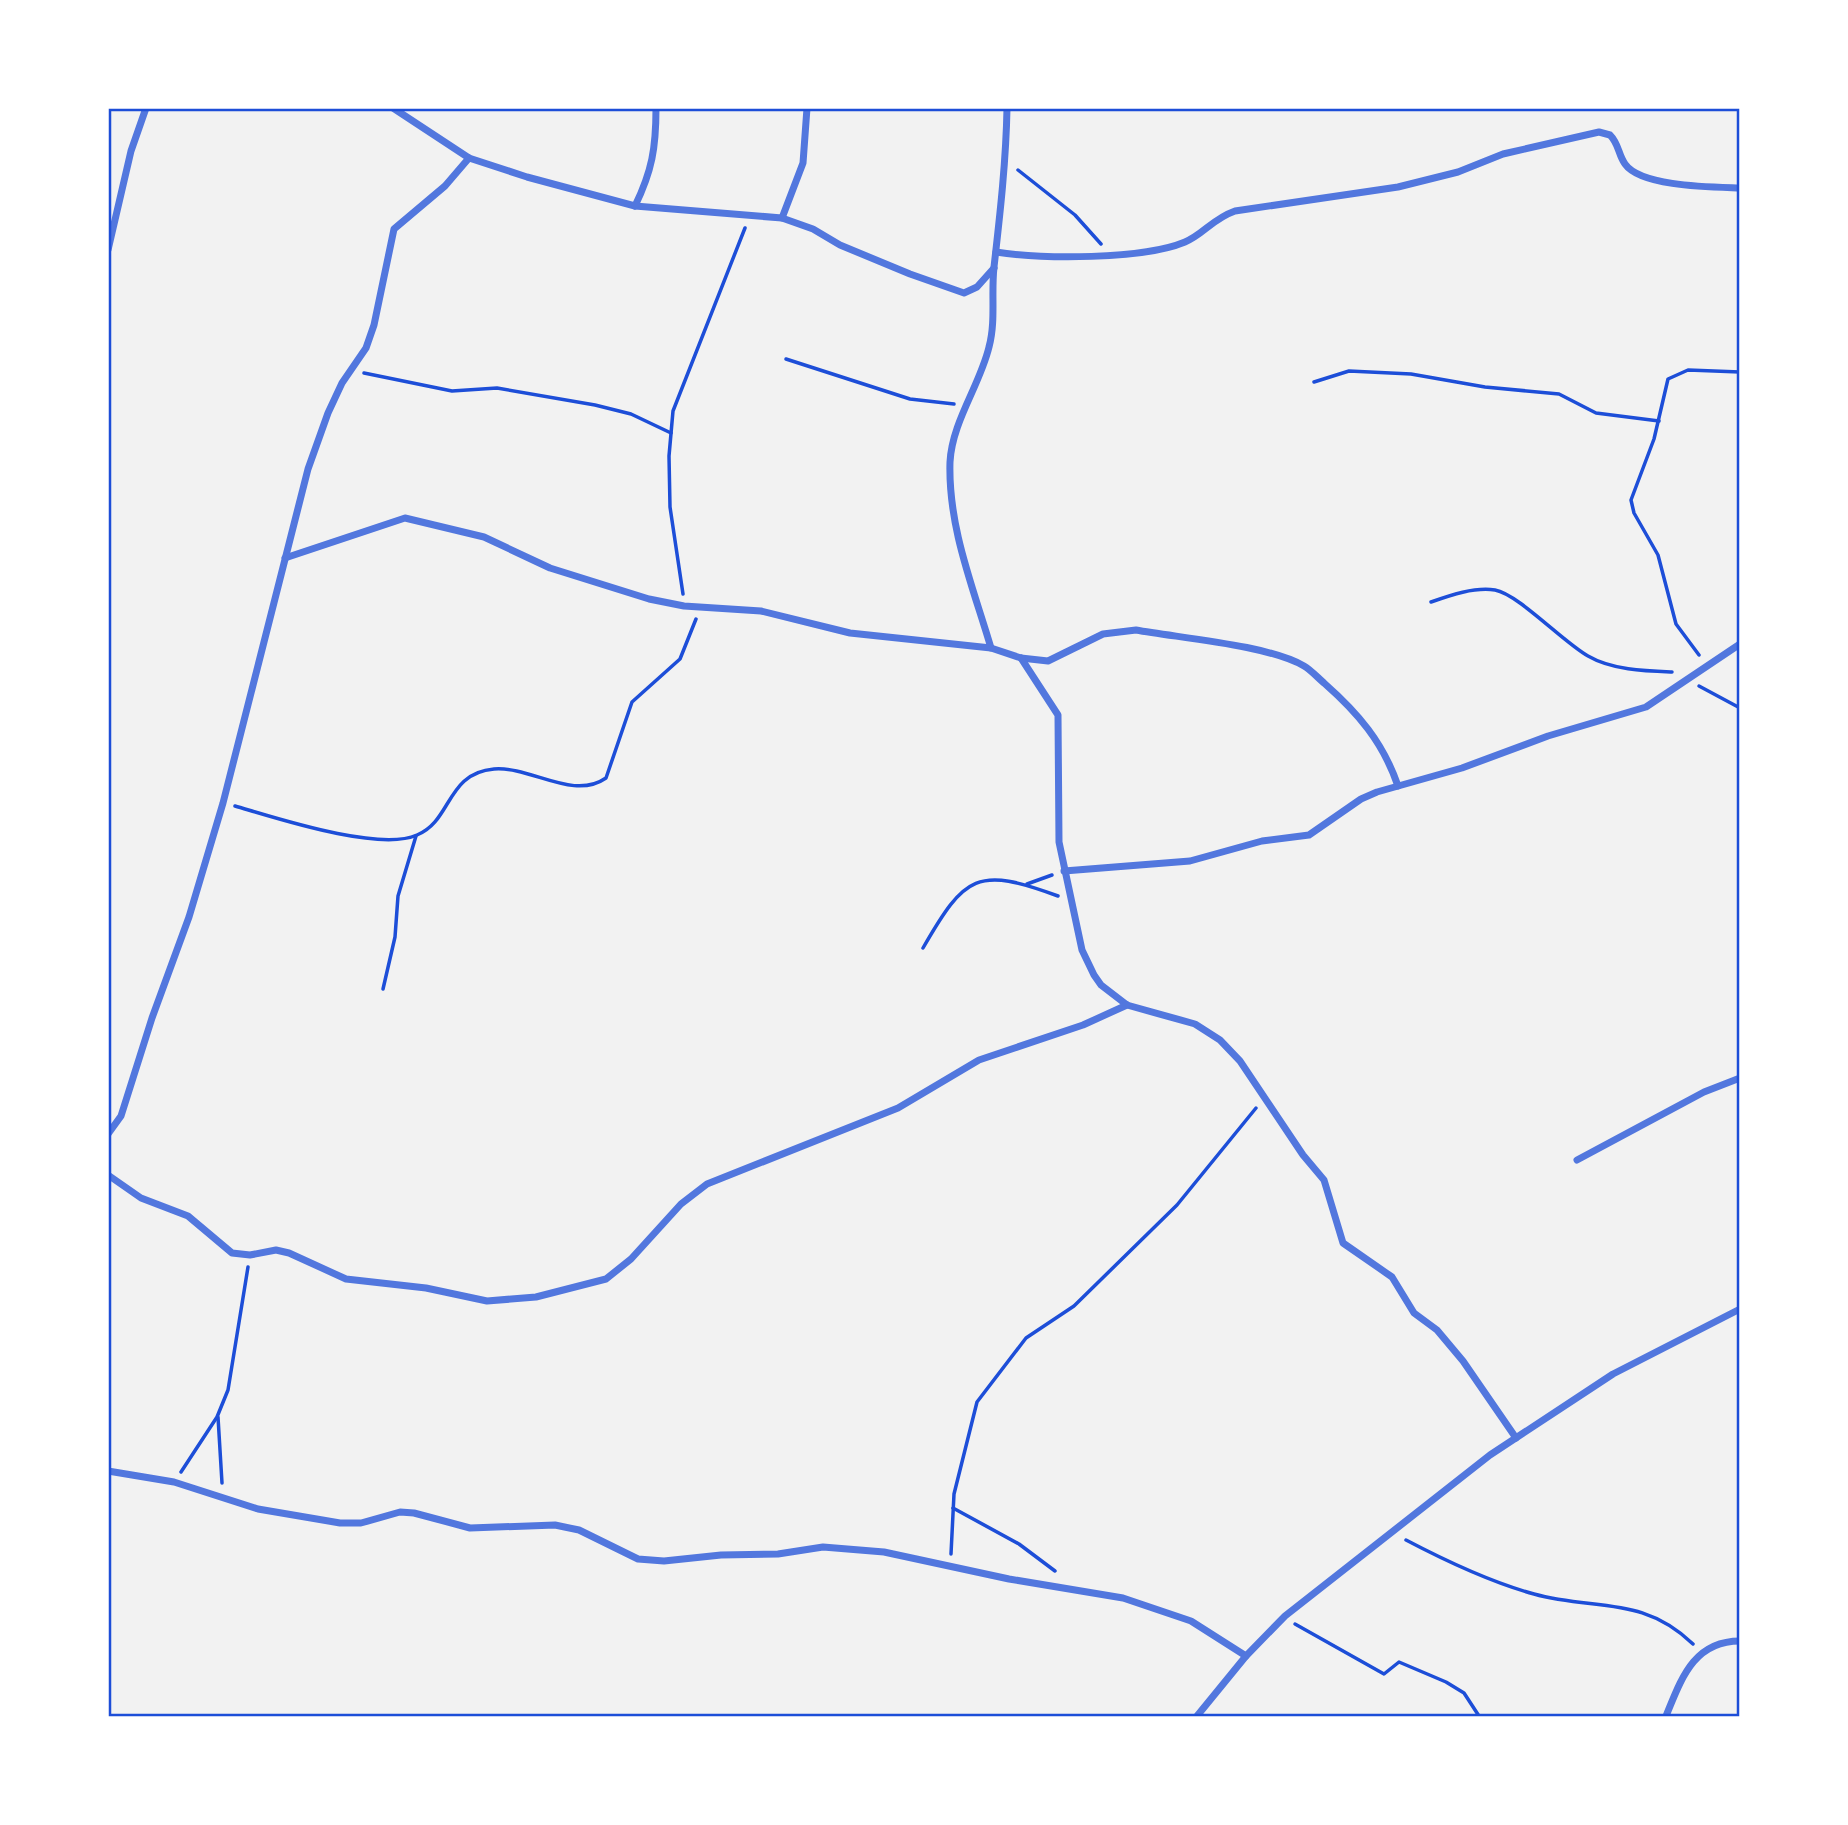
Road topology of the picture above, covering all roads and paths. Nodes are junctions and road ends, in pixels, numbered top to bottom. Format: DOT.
graph roads {
  1 [pos="146,108"];
  2 [pos="393,108"];
  3 [pos="656,108"];
  4 [pos="807,108"];
  5 [pos="1007,108"];
  6 [pos="469,158"];
  7 [pos="1006,159"];
  8 [pos="1740,188"];
  9 [pos="635,206"];
  10 [pos="751,214"];
  11 [pos="782,218"];
  12 [pos="108,250"];
  13 [pos="996,252"];
  14 [pos="1110,254"];
  15 [pos="994,268"];
  16 [pos="786,359"];
  17 [pos="349,371"];
  18 [pos="1740,372"];
  19 [pos="1314,382"];
  20 [pos="967,405"];
  21 [pos="1659,421"];
  22 [pos="671,433"];
  23 [pos="285,558"];
  24 [pos="1431,602"];
  25 [pos="684,606"];
  26 [pos="700,606"];
  27 [pos="1740,644"];
  28 [pos="991,648"];
  29 [pos="1021,658"];
  30 [pos="1707,664"];
  31 [pos="1695,672"];
  32 [pos="1685,680"];
  33 [pos="1740,708"];
  34 [pos="1398,786"];
  35 [pos="223,803"];
  36 [pos="416,836"];
  37 [pos="1063,871"];
  38 [pos="1027,884"];
  39 [pos="1070,900"];
  40 [pos="923,948"];
  41 [pos="383,989"];
  42 [pos="1127,1006"];
  43 [pos="1740,1078"];
  44 [pos="1266,1096"];
  45 [pos="108,1134"];
  46 [pos="1577,1160"];
  47 [pos="108,1175"];
  48 [pos="250,1255"];
  49 [pos="1740,1309"];
  50 [pos="218,1417"];
  51 [pos="1516,1438"];
  52 [pos="108,1471"];
  53 [pos="174,1482"];
  54 [pos="221,1499"];
  55 [pos="953,1508"];
  56 [pos="1390,1531"];
  57 [pos="949,1566"];
  58 [pos="1078,1590"];
  59 [pos="1285,1616"];
  60 [pos="1740,1641"];
  61 [pos="1703,1653"];
  62 [pos="1247,1656"];
  63 [pos="1197,1717"];
  64 [pos="1479,1717"];
  65 [pos="1666,1717"];
  1 -- 12 [label="street"];
  2 -- 6 [label="street"];
  3 -- 9 [label="street"];
  4 -- 11 [label="street"];
  5 -- 7 [label="street"];
  6 -- 9 [label="street"];
  6 -- 17 [label="street"];
  7 -- 13 [label="street"];
  7 -- 14 [label="path"];
  8 -- 14 [label="street"];
  9 -- 10 [label="street"];
  10 -- 11 [label="street"];
  10 -- 22 [label="path"];
  11 -- 15 [label="street"];
  13 -- 14 [label="street"];
  13 -- 15 [label="street"];
  15 -- 20 [label="street"];
  16 -- 20 [label="path"];
  17 -- 22 [label="path"];
  17 -- 23 [label="street"];
  18 -- 21 [label="path"];
  19 -- 21 [label="path"];
  20 -- 28 [label="street"];
  21 -- 30 [label="path"];
  22 -- 25 [label="path"];
  23 -- 25 [label="street"];
  23 -- 35 [label="street"];
  24 -- 31 [label="path"];
  25 -- 26 [label="street"];
  26 -- 28 [label="street"];
  26 -- 36 [label="path"];
  27 -- 30 [label="street"];
  28 -- 29 [label="street"];
  29 -- 34 [label="street"];
  29 -- 37 [label="street"];
  30 -- 31 [label="street"];
  31 -- 32 [label="street"];
  32 -- 33 [label="path"];
  32 -- 34 [label="street"];
  34 -- 37 [label="street"];
  35 -- 36 [label="path"];
  35 -- 45 [label="street"];
  36 -- 41 [label="path"];
  37 -- 38 [label="path"];
  37 -- 39 [label="street"];
  38 -- 39 [label="path"];
  38 -- 40 [label="path"];
  39 -- 42 [label="street"];
  42 -- 44 [label="street"];
  42 -- 48 [label="street"];
  43 -- 46 [label="street"];
  44 -- 51 [label="street"];
  44 -- 55 [label="path"];
  47 -- 48 [label="street"];
  48 -- 50 [label="path"];
  49 -- 51 [label="street"];
  50 -- 53 [label="path"];
  50 -- 54 [label="path"];
  51 -- 56 [label="street"];
  52 -- 53 [label="street"];
  53 -- 54 [label="street"];
  54 -- 57 [label="street"];
  55 -- 57 [label="path"];
  55 -- 58 [label="path"];
  56 -- 59 [label="street"];
  56 -- 61 [label="path"];
  57 -- 58 [label="street"];
  58 -- 62 [label="street"];
  59 -- 62 [label="street"];
  59 -- 64 [label="path"];
  60 -- 61 [label="street"];
  61 -- 65 [label="street"];
  62 -- 63 [label="street"];
}
